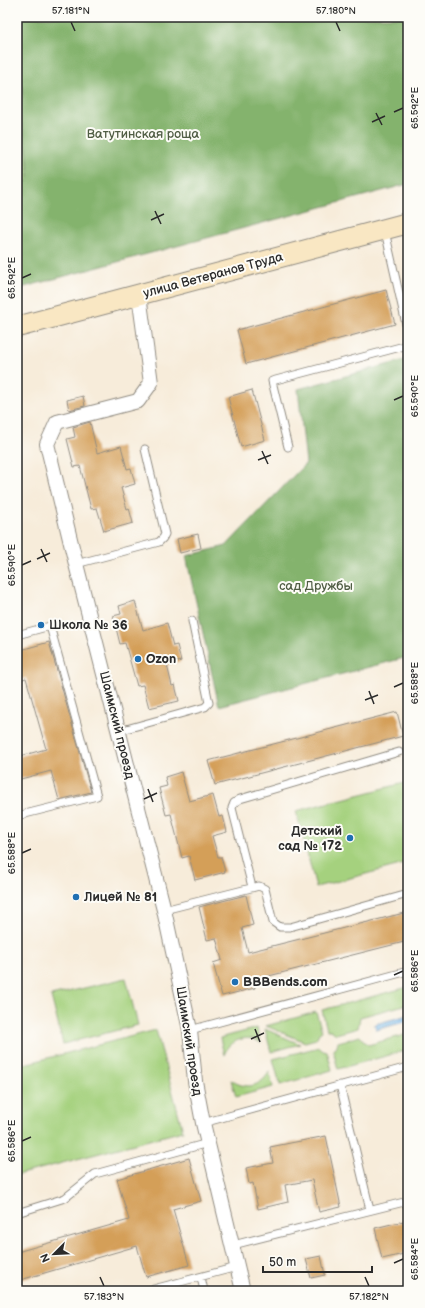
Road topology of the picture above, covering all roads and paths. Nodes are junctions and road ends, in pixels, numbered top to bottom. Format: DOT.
graph roads {
  1 [pos="408,223"];
  2 [pos="384,229"];
  3 [pos="138,295"];
  4 [pos="17,327"];
  5 [pos="408,332"];
  6 [pos="408,346"];
  7 [pos="288,447"];
  8 [pos="145,449"];
  9 [pos="76,564"];
  10 [pos="192,621"];
  11 [pos="17,635"];
  12 [pos="119,730"];
  13 [pos="399,752"];
  14 [pos="17,816"];
  15 [pos="252,887"];
  16 [pos="408,894"];
  17 [pos="164,910"];
  18 [pos="408,971"];
  19 [pos="190,1030"];
  20 [pos="408,1067"];
  21 [pos="340,1085"];
  22 [pos="203,1123"];
  23 [pos="208,1143"];
  24 [pos="408,1201"];
  25 [pos="370,1210"];
  26 [pos="17,1213"];
  27 [pos="233,1245"];
  28 [pos="237,1267"];
  29 [pos="201,1276"];
  30 [pos="146,1291"];
  31 [pos="204,1291"];
  32 [pos="243,1291"];
  1 -- 2 [label="main road, улица Ветеранов Труда"];
  2 -- 3 [label="main road, улица Ветеранов Труда"];
  2 -- 5 [label="lane"];
  3 -- 4 [label="main road, улица Ветеранов Труда"];
  3 -- 9 [label="street, Шаимский проезд"];
  6 -- 7 [label="lane"];
  8 -- 9 [label="lane"];
  9 -- 12 [label="street, Шаимский проезд"];
  10 -- 12 [label="lane"];
  11 -- 14 [label="lane"];
  12 -- 17 [label="street, Шаимский проезд"];
  13 -- 15 [label="lane"];
  15 -- 16 [label="lane"];
  15 -- 17 [label="lane"];
  17 -- 19 [label="street, Шаимский проезд"];
  18 -- 19 [label="lane"];
  19 -- 22 [label="street, Шаимский проезд"];
  20 -- 21 [label="lane"];
  21 -- 22 [label="lane"];
  21 -- 25 [label="lane"];
  22 -- 23 [label="street, Шаимский проезд"];
  23 -- 26 [label="lane"];
  23 -- 27 [label="street, Шаимский проезд"];
  24 -- 25 [label="lane"];
  25 -- 27 [label="lane"];
  27 -- 28 [label="street, Шаимский проезд"];
  28 -- 29 [label="lane"];
  28 -- 32 [label="street, Шаимский проезд"];
  29 -- 30 [label="lane"];
  29 -- 31 [label="lane"];
}
